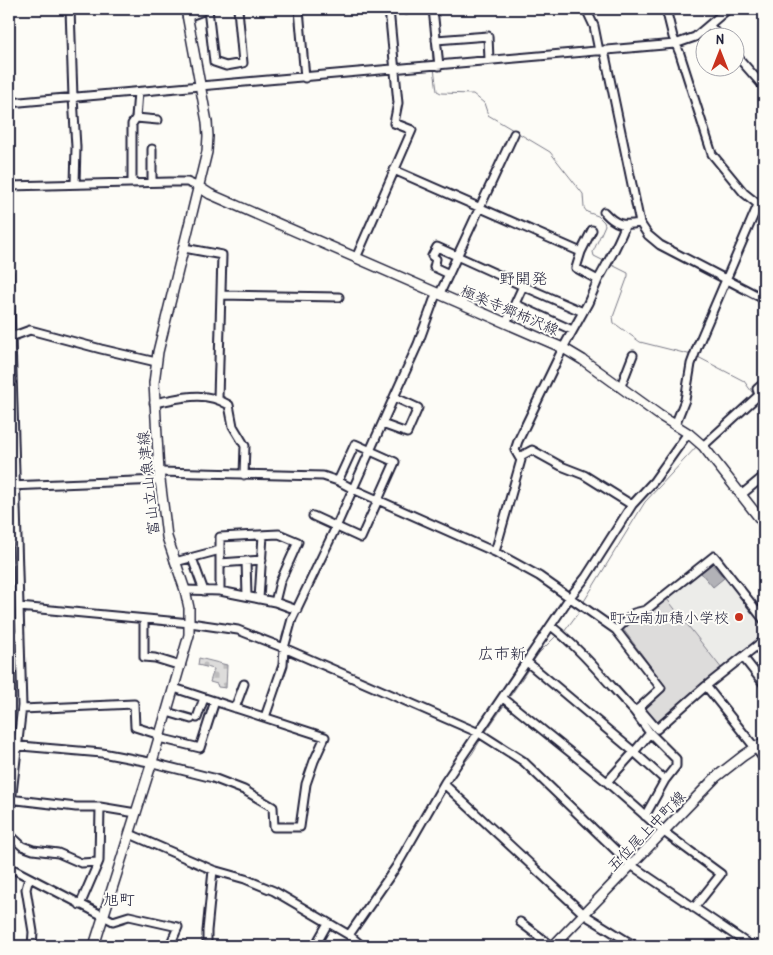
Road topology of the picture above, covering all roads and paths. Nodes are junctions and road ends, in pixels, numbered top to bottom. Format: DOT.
graph roads {
  1 [pos="70,9"];
  2 [pos="238,9"];
  3 [pos="299,9"];
  4 [pos="389,9"];
  5 [pos="433,9"];
  6 [pos="586,9"];
  7 [pos="666,9"];
  8 [pos="728,9"];
  9 [pos="186,13"];
  10 [pos="710,26"];
  11 [pos="436,40"];
  12 [pos="675,44"];
  13 [pos="601,50"];
  14 [pos="488,60"];
  15 [pos="439,66"];
  16 [pos="746,66"];
  17 [pos="394,70"];
  18 [pos="305,78"];
  19 [pos="200,86"];
  20 [pos="764,87"];
  21 [pos="138,92"];
  22 [pos="72,97"];
  23 [pos="9,103"];
  24 [pos="136,118"];
  25 [pos="158,120"];
  26 [pos="514,134"];
  27 [pos="152,149"];
  28 [pos="394,170"];
  29 [pos="152,182"];
  30 [pos="132,183"];
  31 [pos="75,184"];
  32 [pos="9,186"];
  33 [pos="199,188"];
  34 [pos="761,207"];
  35 [pos="480,208"];
  36 [pos="604,212"];
  37 [pos="640,223"];
  38 [pos="625,226"];
  39 [pos="592,230"];
  40 [pos="184,248"];
  41 [pos="581,252"];
  42 [pos="457,255"];
  43 [pos="356,258"];
  44 [pos="9,272"];
  45 [pos="449,274"];
  46 [pos="726,279"];
  47 [pos="598,280"];
  48 [pos="523,286"];
  49 [pos="437,294"];
  50 [pos="220,295"];
  51 [pos="339,298"];
  52 [pos="764,299"];
  53 [pos="515,304"];
  54 [pos="583,312"];
  55 [pos="506,323"];
  56 [pos="572,330"];
  57 [pos="11,337"];
  58 [pos="563,348"];
  59 [pos="633,355"];
  60 [pos="156,362"];
  61 [pos="764,383"];
  62 [pos="621,386"];
  63 [pos="759,395"];
  64 [pos="218,398"];
  65 [pos="394,398"];
  66 [pos="764,401"];
  67 [pos="154,403"];
  68 [pos="382,424"];
  69 [pos="675,425"];
  70 [pos="688,433"];
  71 [pos="703,446"];
  72 [pos="370,450"];
  73 [pos="519,457"];
  74 [pos="244,475"];
  75 [pos="160,476"];
  76 [pos="764,476"];
  77 [pos="338,481"];
  78 [pos="12,485"];
  79 [pos="352,489"];
  80 [pos="742,495"];
  81 [pos="378,500"];
  82 [pos="632,505"];
  83 [pos="313,516"];
  84 [pos="764,524"];
  85 [pos="336,527"];
  86 [pos="263,535"];
  87 [pos="220,550"];
  88 [pos="495,552"];
  89 [pos="192,558"];
  90 [pos="262,560"];
  91 [pos="246,561"];
  92 [pos="174,562"];
  93 [pos="220,562"];
  94 [pos="185,590"];
  95 [pos="204,591"];
  96 [pos="220,591"];
  97 [pos="247,596"];
  98 [pos="570,597"];
  99 [pos="259,598"];
  100 [pos="276,602"];
  101 [pos="764,605"];
  102 [pos="19,607"];
  103 [pos="297,610"];
  104 [pos="757,611"];
  105 [pos="144,619"];
  106 [pos="764,620"];
  107 [pos="190,623"];
  108 [pos="551,626"];
  109 [pos="616,630"];
  110 [pos="9,635"];
  111 [pos="20,635"];
  112 [pos="764,640"];
  113 [pos="284,648"];
  114 [pos="743,657"];
  115 [pos="527,662"];
  116 [pos="181,666"];
  117 [pos="244,684"];
  118 [pos="764,684"];
  119 [pos="706,686"];
  120 [pos="174,688"];
  121 [pos="204,698"];
  122 [pos="503,698"];
  123 [pos="215,701"];
  124 [pos="235,708"];
  125 [pos="22,709"];
  126 [pos="636,710"];
  127 [pos="167,712"];
  128 [pos="266,717"];
  129 [pos="479,733"];
  130 [pos="650,733"];
  131 [pos="159,736"];
  132 [pos="764,742"];
  133 [pos="9,745"];
  134 [pos="18,745"];
  135 [pos="755,748"];
  136 [pos="634,752"];
  137 [pos="764,759"];
  138 [pos="152,762"];
  139 [pos="665,780"];
  140 [pos="607,782"];
  141 [pos="444,784"];
  142 [pos="10,799"];
  143 [pos="100,807"];
  144 [pos="136,813"];
  145 [pos="645,816"];
  146 [pos="9,820"];
  147 [pos="664,832"];
  148 [pos="9,834"];
  149 [pos="130,834"];
  150 [pos="98,862"];
  151 [pos="631,865"];
  152 [pos="9,867"];
  153 [pos="212,870"];
  154 [pos="29,878"];
  155 [pos="80,905"];
  156 [pos="694,908"];
  157 [pos="585,915"];
  158 [pos="103,917"];
  159 [pos="520,922"];
  160 [pos="328,923"];
  161 [pos="349,935"];
  162 [pos="171,943"];
  163 [pos="32,946"];
  164 [pos="94,946"];
  165 [pos="207,946"];
  166 [pos="315,946"];
  167 [pos="362,946"];
  168 [pos="552,946"];
  169 [pos="635,946"];
  170 [pos="751,946"];
  1 -- 22 [label="street"];
  2 -- 9 [label="street"];
  3 -- 18 [label="street"];
  4 -- 17 [label="street"];
  5 -- 11 [label="street"];
  6 -- 13 [label="street"];
  7 -- 12 [label="street"];
  8 -- 10 [label="street"];
  9 -- 19 [label="main road, 富山立山魚津線"];
  10 -- 12 [label="street"];
  11 -- 14 [label="street"];
  11 -- 15 [label="street"];
  12 -- 13 [label="street"];
  12 -- 34 [label="street"];
  13 -- 14 [label="street"];
  13 -- 37 [label="street"];
  14 -- 15 [label="street"];
  15 -- 17 [label="street"];
  16 -- 20 [label="street"];
  17 -- 18 [label="street"];
  17 -- 28 [label="street"];
  18 -- 19 [label="street"];
  19 -- 21 [label="street"];
  19 -- 33 [label="main road, 富山立山魚津線"];
  21 -- 22 [label="street"];
  21 -- 24 [label="street"];
  22 -- 23 [label="street"];
  22 -- 31 [label="street"];
  24 -- 25 [label="street"];
  24 -- 30 [label="street"];
  26 -- 35 [label="street"];
  27 -- 29 [label="street"];
  28 -- 35 [label="street"];
  28 -- 43 [label="street"];
  29 -- 30 [label="street"];
  29 -- 33 [label="street"];
  30 -- 31 [label="street"];
  31 -- 32 [label="street"];
  33 -- 40 [label="main road, 富山立山魚津線"];
  33 -- 43 [label="main road, 極楽寺郷柿沢線"];
  34 -- 46 [label="street"];
  35 -- 41 [label="street"];
  35 -- 42 [label="street"];
  36 -- 38 [label="street"];
  37 -- 38 [label="street"];
  37 -- 46 [label="street"];
  38 -- 47 [label="street"];
  39 -- 41 [label="street"];
  40 -- 50 [label="street"];
  40 -- 60 [label="main road, 富山立山魚津線"];
  41 -- 47 [label="street"];
  42 -- 45 [label="street"];
  42 -- 45 [label="street"];
  42 -- 48 [label="street"];
  43 -- 49 [label="main road, 極楽寺郷柿沢線"];
  44 -- 57 [label="street"];
  45 -- 49 [label="street"];
  46 -- 52 [label="street"];
  46 -- 69 [label="street"];
  47 -- 54 [label="street"];
  48 -- 53 [label="street"];
  48 -- 54 [label="street"];
  49 -- 55 [label="main road, 極楽寺郷柿沢線"];
  49 -- 65 [label="street"];
  50 -- 51 [label="street"];
  50 -- 64 [label="street"];
  53 -- 55 [label="street"];
  53 -- 56 [label="street"];
  54 -- 56 [label="street"];
  55 -- 58 [label="main road, 極楽寺郷柿沢線"];
  56 -- 58 [label="street"];
  57 -- 60 [label="street"];
  57 -- 78 [label="street"];
  58 -- 62 [label="main road, 極楽寺郷柿沢線"];
  58 -- 73 [label="street"];
  59 -- 62 [label="street"];
  60 -- 67 [label="main road, 富山立山魚津線"];
  61 -- 63 [label="street"];
  62 -- 69 [label="main road, 極楽寺郷柿沢線"];
  63 -- 66 [label="street"];
  63 -- 71 [label="street"];
  64 -- 67 [label="street"];
  64 -- 74 [label="street"];
  65 -- 68 [label="street"];
  65 -- 68 [label="street"];
  67 -- 75 [label="main road, 富山立山魚津線"];
  68 -- 72 [label="street"];
  69 -- 70 [label="main road, 極楽寺郷柿沢線"];
  70 -- 71 [label="main road, 極楽寺郷柿沢線"];
  70 -- 82 [label="street"];
  71 -- 80 [label="main road, 極楽寺郷柿沢線"];
  72 -- 77 [label="street"];
  72 -- 79 [label="street"];
  72 -- 81 [label="street"];
  73 -- 82 [label="street"];
  73 -- 88 [label="street"];
  74 -- 75 [label="street"];
  74 -- 77 [label="street"];
  75 -- 78 [label="street"];
  75 -- 92 [label="main road, 富山立山魚津線"];
  76 -- 80 [label="street"];
  77 -- 79 [label="street"];
  78 -- 102 [label="street"];
  79 -- 81 [label="street"];
  79 -- 85 [label="street"];
  80 -- 84 [label="main road, 極楽寺郷柿沢線"];
  81 -- 85 [label="street"];
  81 -- 88 [label="street"];
  82 -- 98 [label="street"];
  83 -- 85 [label="street"];
  85 -- 103 [label="street"];
  86 -- 87 [label="street"];
  86 -- 90 [label="street"];
  86 -- 100 [label="street"];
  87 -- 89 [label="street"];
  87 -- 93 [label="street"];
  88 -- 98 [label="street"];
  89 -- 92 [label="street"];
  89 -- 95 [label="street"];
  90 -- 91 [label="street"];
  90 -- 99 [label="street"];
  91 -- 93 [label="street"];
  91 -- 97 [label="street"];
  92 -- 94 [label="main road, 富山立山魚津線"];
  93 -- 96 [label="street"];
  94 -- 95 [label="street"];
  94 -- 107 [label="main road, 富山立山魚津線"];
  95 -- 96 [label="street"];
  96 -- 97 [label="street"];
  97 -- 99 [label="street"];
  98 -- 108 [label="street"];
  98 -- 109 [label="street"];
  99 -- 100 [label="street"];
  100 -- 103 [label="street"];
  101 -- 104 [label="street"];
  102 -- 105 [label="street"];
  102 -- 111 [label="street"];
  103 -- 113 [label="street"];
  104 -- 106 [label="street"];
  104 -- 109 [label="street"];
  105 -- 107 [label="street"];
  105 -- 116 [label="street"];
  107 -- 113 [label="street"];
  107 -- 116 [label="main road, 富山立山魚津線"];
  108 -- 115 [label="street"];
  108 -- 126 [label="street"];
  109 -- 126 [label="street"];
  110 -- 111 [label="street"];
  111 -- 125 [label="street"];
  112 -- 114 [label="street"];
  113 -- 128 [label="street"];
  113 -- 129 [label="street"];
  114 -- 118 [label="street"];
  114 -- 119 [label="street"];
  115 -- 122 [label="street"];
  115 -- 136 [label="street"];
  116 -- 120 [label="main road, 富山立山魚津線"];
  117 -- 124 [label="street"];
  119 -- 126 [label="street"];
  119 -- 135 [label="street"];
  120 -- 121 [label="street"];
  120 -- 127 [label="main road, 富山立山魚津線"];
  121 -- 123 [label="street"];
  121 -- 127 [label="street"];
  122 -- 129 [label="street"];
  122 -- 140 [label="street"];
  123 -- 124 [label="street"];
  123 -- 131 [label="street"];
  124 -- 128 [label="street"];
  125 -- 131 [label="street"];
  125 -- 134 [label="street"];
  126 -- 130 [label="street"];
  127 -- 131 [label="main road, 富山立山魚津線"];
  128 -- 138 [label="street"];
  129 -- 141 [label="street"];
  129 -- 151 [label="street"];
  130 -- 136 [label="street"];
  130 -- 139 [label="street"];
  131 -- 138 [label="main road, 富山立山魚津線"];
  132 -- 135 [label="main road, 五位尾上中町線"];
  133 -- 134 [label="street"];
  134 -- 138 [label="street"];
  134 -- 142 [label="street"];
  135 -- 137 [label="street"];
  135 -- 147 [label="main road, 五位尾上中町線"];
  136 -- 139 [label="street"];
  136 -- 140 [label="street"];
  138 -- 144 [label="main road, 富山立山魚津線"];
  139 -- 145 [label="street"];
  140 -- 145 [label="street"];
  141 -- 157 [label="street"];
  141 -- 161 [label="street"];
  142 -- 143 [label="street"];
  142 -- 146 [label="street"];
  143 -- 144 [label="street"];
  143 -- 150 [label="street"];
  144 -- 149 [label="main road, 富山立山魚津線"];
  145 -- 147 [label="street"];
  147 -- 151 [label="main road, 五位尾上中町線"];
  147 -- 156 [label="street"];
  148 -- 150 [label="street"];
  149 -- 153 [label="street"];
  149 -- 158 [label="main road, 富山立山魚津線"];
  150 -- 155 [label="street"];
  151 -- 156 [label="street"];
  151 -- 157 [label="main road, 五位尾上中町線"];
  152 -- 154 [label="street"];
  153 -- 160 [label="street"];
  153 -- 165 [label="street"];
  154 -- 155 [label="street"];
  154 -- 163 [label="street"];
  155 -- 158 [label="street"];
  156 -- 170 [label="street"];
  157 -- 168 [label="main road, 五位尾上中町線"];
  157 -- 169 [label="street"];
  158 -- 162 [label="street"];
  158 -- 164 [label="main road, 富山立山魚津線"];
  159 -- 168 [label="street"];
  160 -- 161 [label="street"];
  160 -- 166 [label="street"];
  161 -- 167 [label="street"];
}
